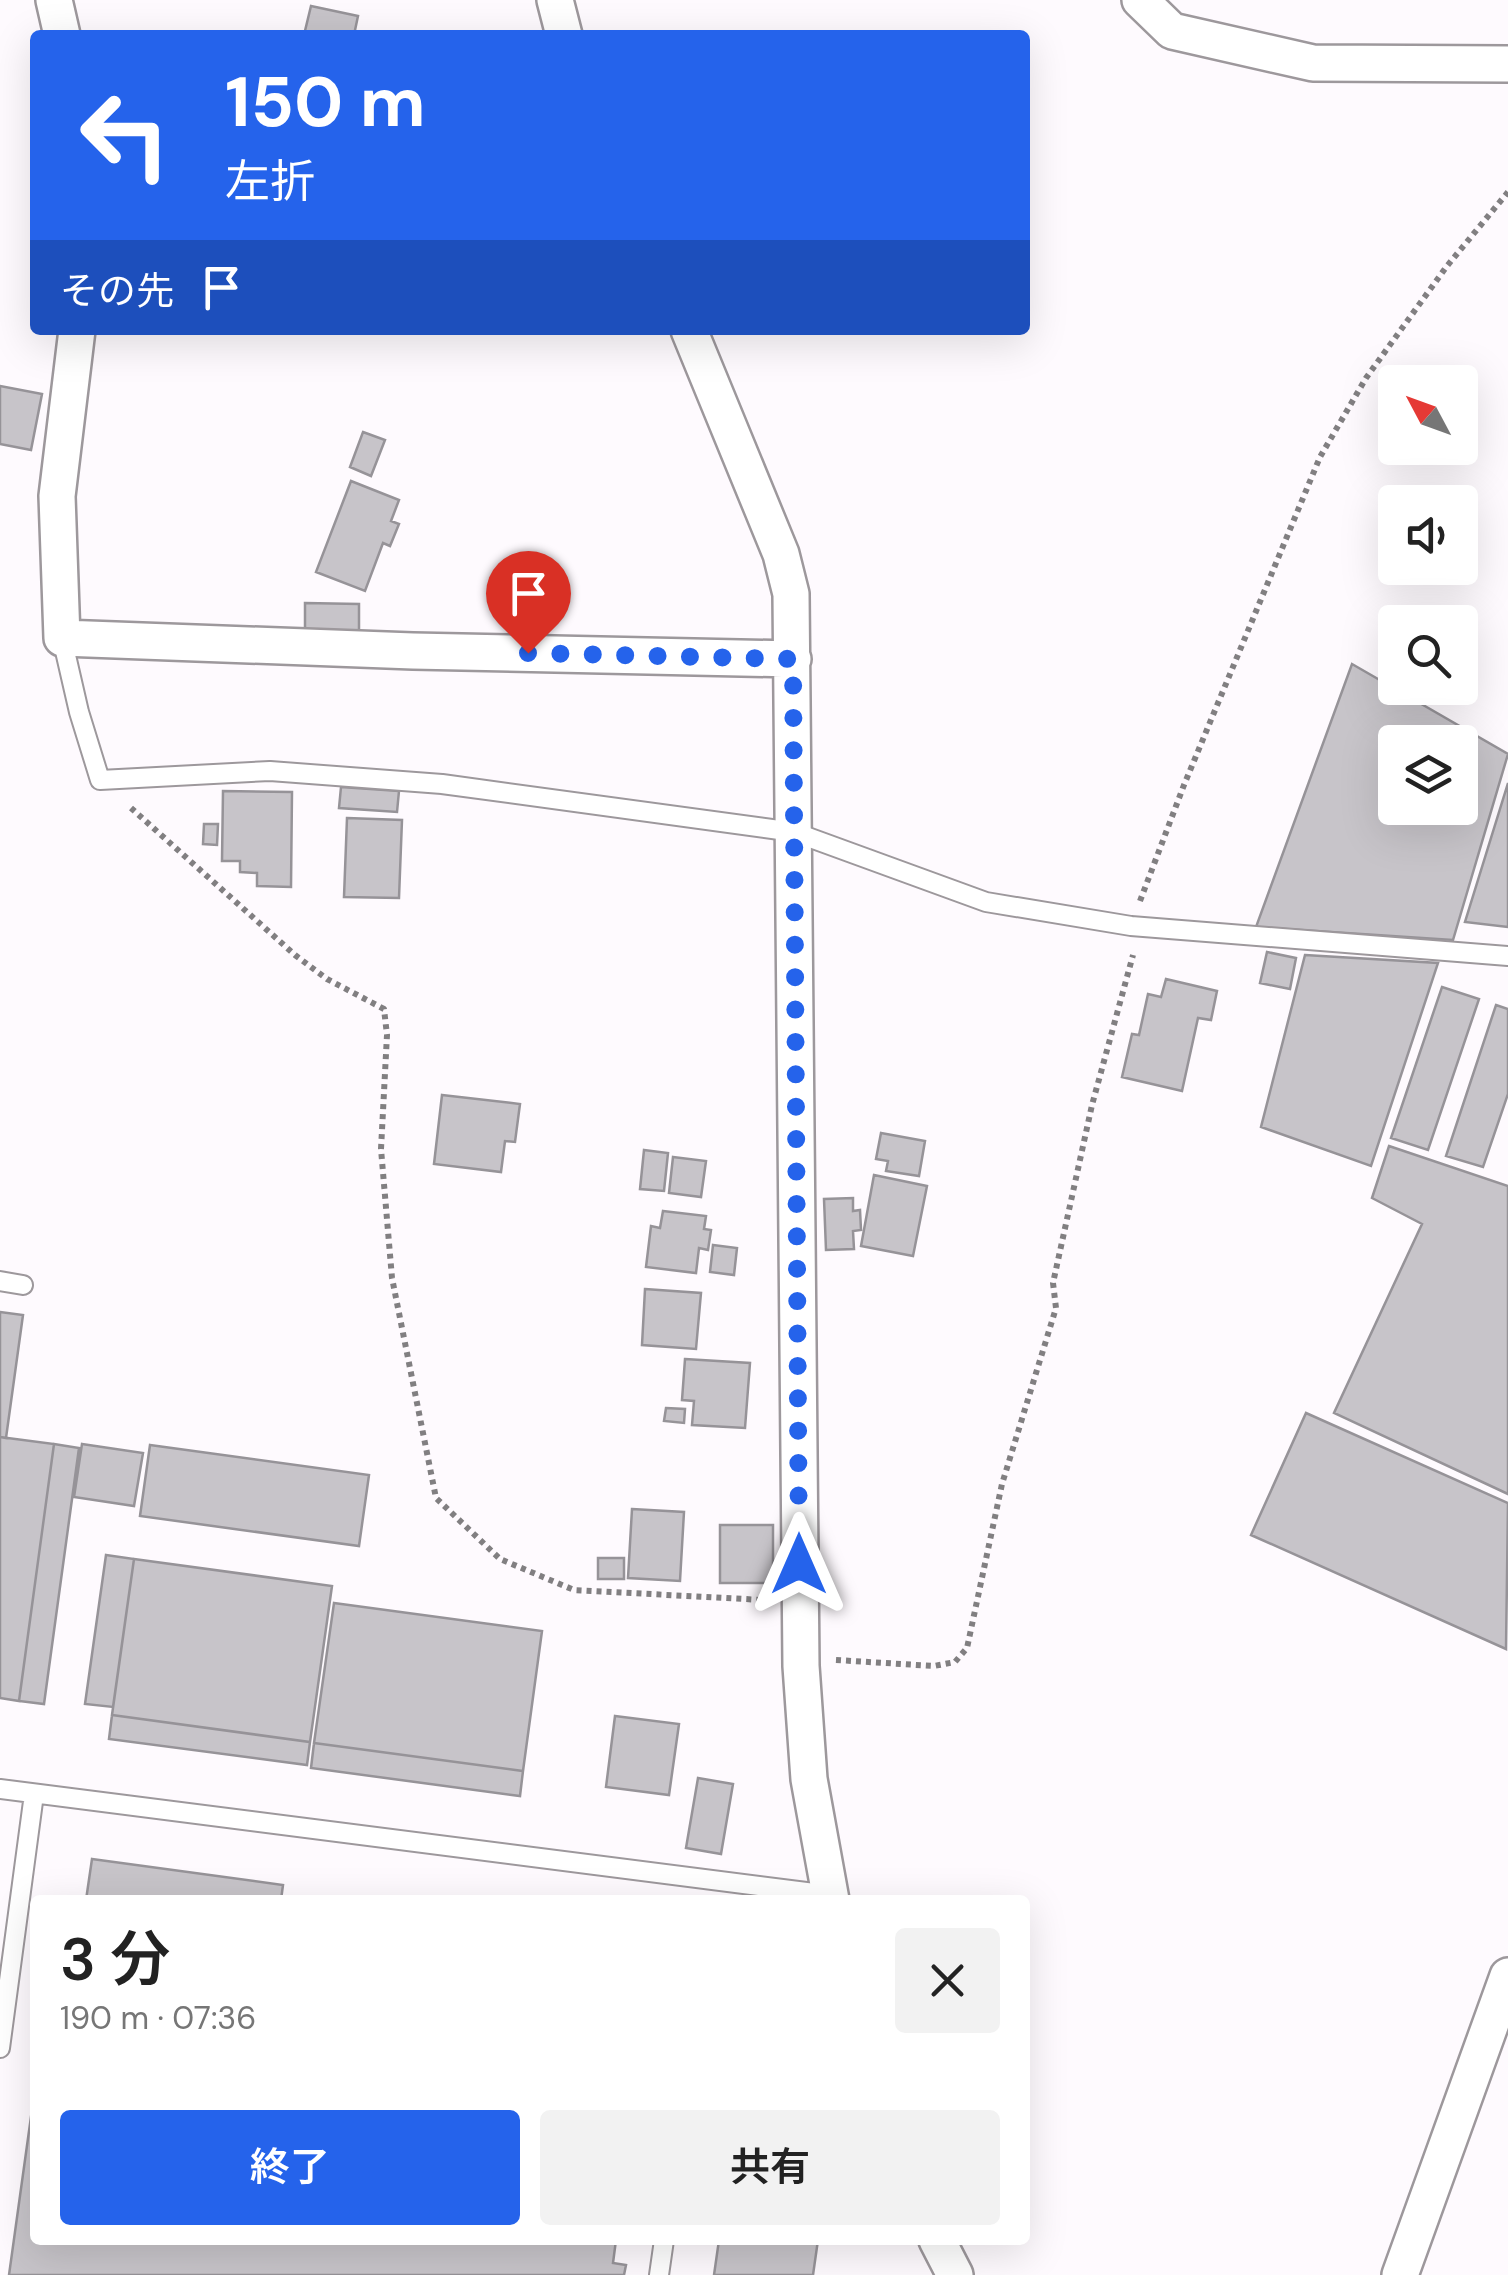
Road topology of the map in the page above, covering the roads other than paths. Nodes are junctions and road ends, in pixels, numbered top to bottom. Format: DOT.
graph roads {
  1 [pos="54,0"];
  2 [pos="555,0"];
  3 [pos="1140,0"];
  4 [pos="61,30"];
  5 [pos="563,30"];
  6 [pos="1508,64"];
  7 [pos="77,335"];
  8 [pos="691,335"];
  9 [pos="62,638"];
  10 [pos="793,659"];
  11 [pos="794,832"];
  12 [pos="1508,956"];
  13 [pos="0,1281"];
  14 [pos="23,1285"];
  15 [pos="0,1789"];
  16 [pos="34,1794"];
  17 [pos="713,1891"];
  18 [pos="780,1895"];
  19 [pos="829,1895"];
  20 [pos="1508,1976"];
  21 [pos="0,2048"];
  22 [pos="663,2245"];
  23 [pos="940,2245"];
  24 [pos="659,2275"];
  25 [pos="955,2275"];
  26 [pos="1400,2275"];
  1 -- 4 [label="street"];
  2 -- 5 [label="street"];
  3 -- 6 [label="street"];
  7 -- 9 [label="street"];
  8 -- 10 [label="street"];
  9 -- 10 [label="street"];
  9 -- 11 [label="lane"];
  10 -- 11 [label="street"];
  11 -- 12 [label="lane"];
  11 -- 19 [label="street"];
  13 -- 14 [label="lane"];
  15 -- 16 [label="lane"];
  16 -- 17 [label="lane"];
  16 -- 21 [label="lane"];
  17 -- 18 [label="lane"];
  20 -- 26 [label="street"];
  22 -- 24 [label="lane"];
  23 -- 25 [label="street"];
}
